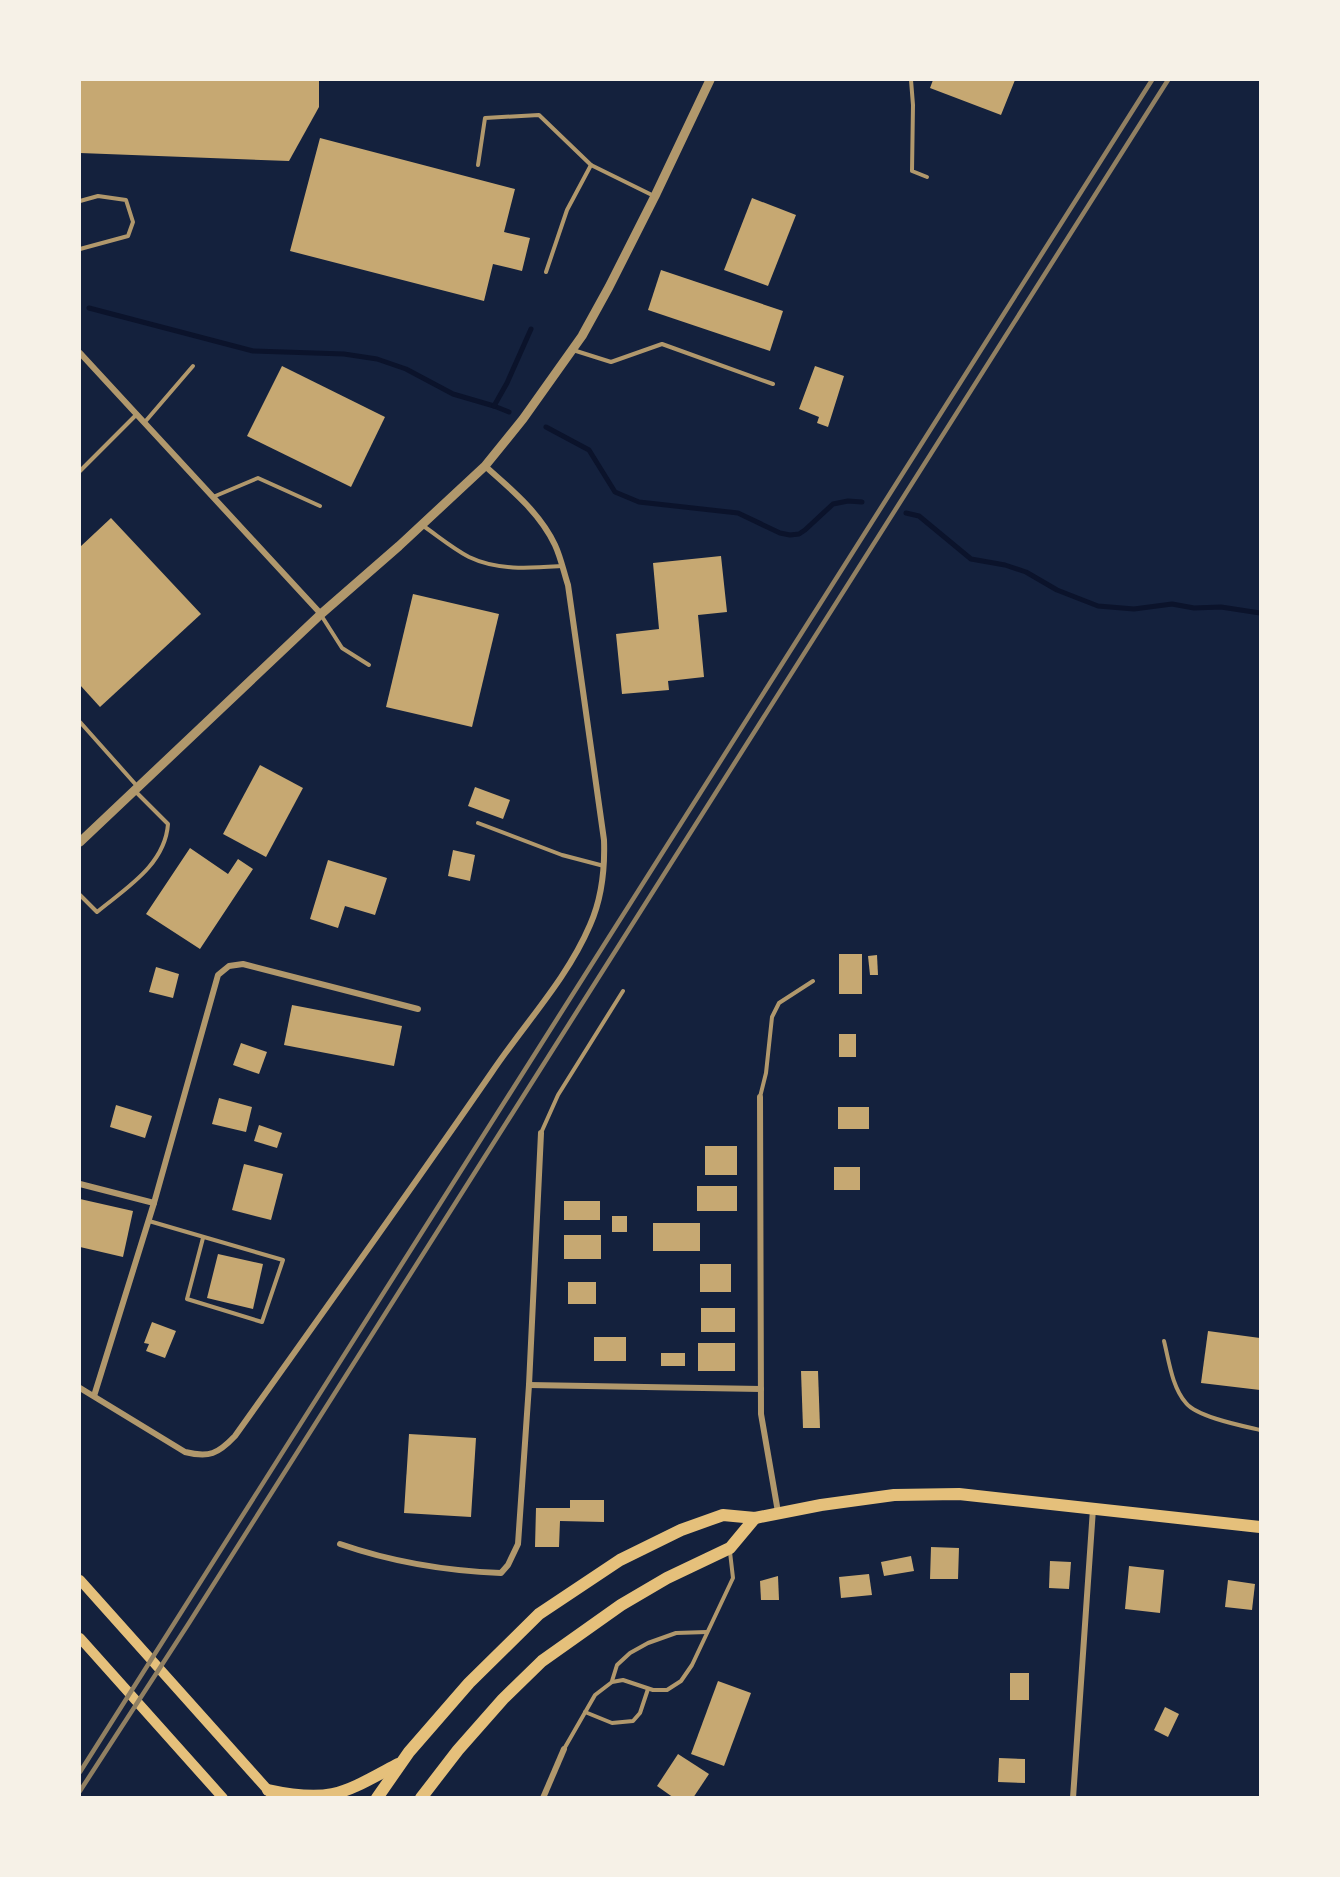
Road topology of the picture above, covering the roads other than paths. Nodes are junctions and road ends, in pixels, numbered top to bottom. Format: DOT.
graph roads {
  1 [pos="710,80"];
  2 [pos="911,80"];
  3 [pos="478,165"];
  4 [pos="591,165"];
  5 [pos="927,177"];
  6 [pos="655,196"];
  7 [pos="80,201"];
  8 [pos="80,249"];
  9 [pos="546,273"];
  10 [pos="572,350"];
  11 [pos="80,353"];
  12 [pos="194,366"];
  13 [pos="773,384"];
  14 [pos="136,415"];
  15 [pos="143,423"];
  16 [pos="485,466"];
  17 [pos="80,471"];
  18 [pos="212,497"];
  19 [pos="320,506"];
  20 [pos="422,524"];
  21 [pos="562,566"];
  22 [pos="321,614"];
  23 [pos="369,665"];
  24 [pos="80,722"];
  25 [pos="136,788"];
  26 [pos="478,823"];
  27 [pos="80,842"];
  28 [pos="605,866"];
  29 [pos="80,895"];
  30 [pos="813,981"];
  31 [pos="622,992"];
  32 [pos="418,1009"];
  33 [pos="760,1096"];
  34 [pos="541,1133"];
  35 [pos="80,1184"];
  36 [pos="154,1203"];
  37 [pos="148,1221"];
  38 [pos="203,1238"];
  39 [pos="1164,1341"];
  40 [pos="529,1385"];
  41 [pos="80,1388"];
  42 [pos="761,1389"];
  43 [pos="94,1396"];
  44 [pos="1260,1431"];
  45 [pos="1093,1509"];
  46 [pos="778,1512"];
  47 [pos="755,1518"];
  48 [pos="1260,1527"];
  49 [pos="340,1544"];
  50 [pos="730,1548"];
  51 [pos="80,1580"];
  52 [pos="707,1632"];
  53 [pos="80,1638"];
  54 [pos="612,1682"];
  55 [pos="648,1689"];
  56 [pos="585,1712"];
  57 [pos="564,1749"];
  58 [pos="402,1762"];
  59 [pos="272,1794"];
  60 [pos="223,1797"];
  61 [pos="377,1797"];
  62 [pos="421,1797"];
  63 [pos="543,1797"];
  64 [pos="1072,1797"];
  1 -- 6 [label="street"];
  2 -- 5 [label="lane"];
  3 -- 4 [label="lane"];
  4 -- 6 [label="lane"];
  4 -- 9 [label="lane"];
  6 -- 10 [label="street"];
  7 -- 8 [label="lane"];
  10 -- 13 [label="lane"];
  10 -- 16 [label="street"];
  11 -- 14 [label="street"];
  12 -- 15 [label="lane"];
  14 -- 15 [label="street"];
  14 -- 17 [label="lane"];
  15 -- 18 [label="street"];
  16 -- 20 [label="street"];
  16 -- 21 [label="street"];
  18 -- 19 [label="lane"];
  18 -- 22 [label="street"];
  20 -- 21 [label="lane"];
  20 -- 22 [label="street"];
  21 -- 28 [label="street"];
  22 -- 23 [label="lane"];
  22 -- 25 [label="street"];
  24 -- 25 [label="lane"];
  25 -- 27 [label="street"];
  25 -- 29 [label="lane"];
  26 -- 28 [label="lane"];
  28 -- 43 [label="street"];
  30 -- 33 [label="lane"];
  31 -- 34 [label="lane"];
  32 -- 36 [label="street"];
  33 -- 42 [label="street"];
  34 -- 40 [label="street"];
  35 -- 36 [label="street"];
  36 -- 37 [label="street"];
  37 -- 38 [label="lane"];
  37 -- 43 [label="street"];
  38 -- 38 [label="lane"];
  39 -- 44 [label="lane"];
  40 -- 42 [label="street"];
  40 -- 49 [label="street"];
  41 -- 43 [label="street"];
  42 -- 46 [label="street"];
  45 -- 46 [label="main road"];
  45 -- 48 [label="main road"];
  45 -- 64 [label="street"];
  46 -- 47 [label="main road"];
  47 -- 50 [label="main road"];
  47 -- 58 [label="main road"];
  50 -- 52 [label="lane"];
  50 -- 62 [label="main road"];
  51 -- 59 [label="main road"];
  52 -- 54 [label="lane"];
  52 -- 55 [label="lane"];
  53 -- 60 [label="main road"];
  54 -- 55 [label="lane"];
  54 -- 56 [label="lane"];
  55 -- 56 [label="lane"];
  56 -- 57 [label="lane"];
  57 -- 63 [label="street"];
  58 -- 59 [label="main road"];
  58 -- 61 [label="main road"];
}
